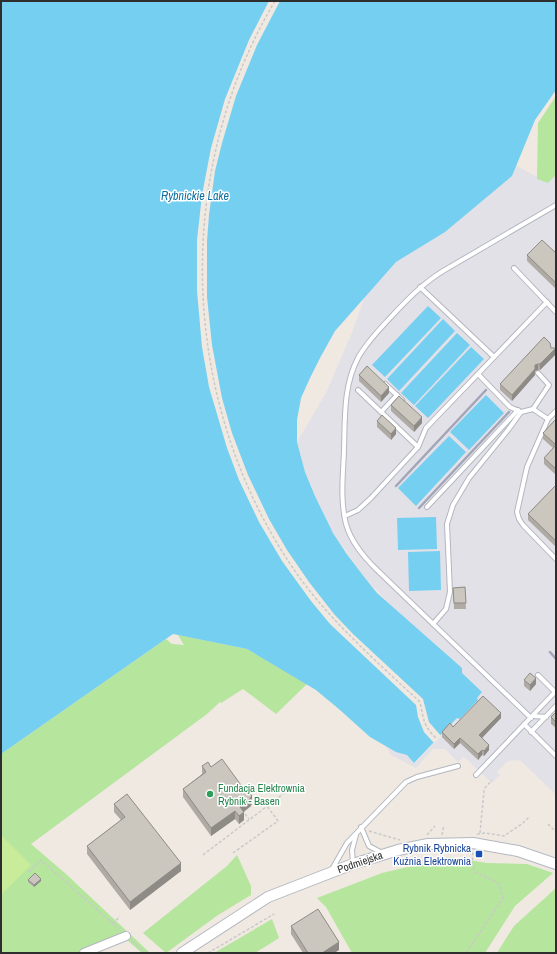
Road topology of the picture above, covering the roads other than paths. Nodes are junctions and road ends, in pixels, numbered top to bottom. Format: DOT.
graph roads {
  1 [pos="556,205"];
  2 [pos="514,268"];
  3 [pos="420,287"];
  4 [pos="547,302"];
  5 [pos="556,312"];
  6 [pos="494,357"];
  7 [pos="538,373"];
  8 [pos="478,374"];
  9 [pos="382,381"];
  10 [pos="358,390"];
  11 [pos="397,395"];
  12 [pos="408,405"];
  13 [pos="533,409"];
  14 [pos="519,411"];
  15 [pos="556,411"];
  16 [pos="381,412"];
  17 [pos="548,419"];
  18 [pos="418,447"];
  19 [pos="427,507"];
  20 [pos="345,516"];
  21 [pos="556,559"];
  22 [pos="433,624"];
  23 [pos="538,675"];
  24 [pos="556,692"];
  25 [pos="556,706"];
  26 [pos="532,717"];
  27 [pos="546,717"];
  28 [pos="524,724"];
  29 [pos="531,732"];
  30 [pos="556,756"];
  31 [pos="458,766"];
  32 [pos="476,775"];
  33 [pos="360,829"];
  34 [pos="384,854"];
  35 [pos="353,864"];
  36 [pos="556,864"];
  37 [pos="330,873"];
  38 [pos="126,936"];
  39 [pos="84,953"];
  40 [pos="182,953"];
  1 -- 3 [label="lane"];
  2 -- 4 [label="lane"];
  3 -- 6 [label="lane"];
  3 -- 20 [label="lane"];
  4 -- 5 [label="lane"];
  4 -- 6 [label="lane"];
  6 -- 8 [label="lane"];
  7 -- 13 [label="lane"];
  8 -- 14 [label="lane"];
  8 -- 18 [label="lane"];
  9 -- 11 [label="lane"];
  10 -- 16 [label="lane"];
  11 -- 12 [label="lane"];
  11 -- 16 [label="lane"];
  13 -- 14 [label="lane"];
  13 -- 17 [label="lane"];
  14 -- 19 [label="lane"];
  14 -- 22 [label="lane"];
  15 -- 17 [label="lane"];
  16 -- 18 [label="lane"];
  17 -- 21 [label="lane"];
  18 -- 20 [label="lane"];
  20 -- 22 [label="lane"];
  22 -- 26 [label="lane"];
  23 -- 24 [label="lane"];
  24 -- 26 [label="lane"];
  25 -- 27 [label="lane"];
  26 -- 27 [label="lane"];
  26 -- 28 [label="lane"];
  27 -- 29 [label="lane"];
  28 -- 29 [label="lane"];
  28 -- 32 [label="lane"];
  29 -- 30 [label="lane"];
  31 -- 33 [label="lane"];
  33 -- 34 [label="lane"];
  33 -- 35 [label="lane"];
  33 -- 37 [label="lane"];
  34 -- 35 [label="street, Podmiejska"];
  34 -- 36 [label="street, Podmiejska"];
  35 -- 37 [label="street, Podmiejska"];
  37 -- 40 [label="street, Podmiejska"];
  38 -- 39 [label="street"];
}
